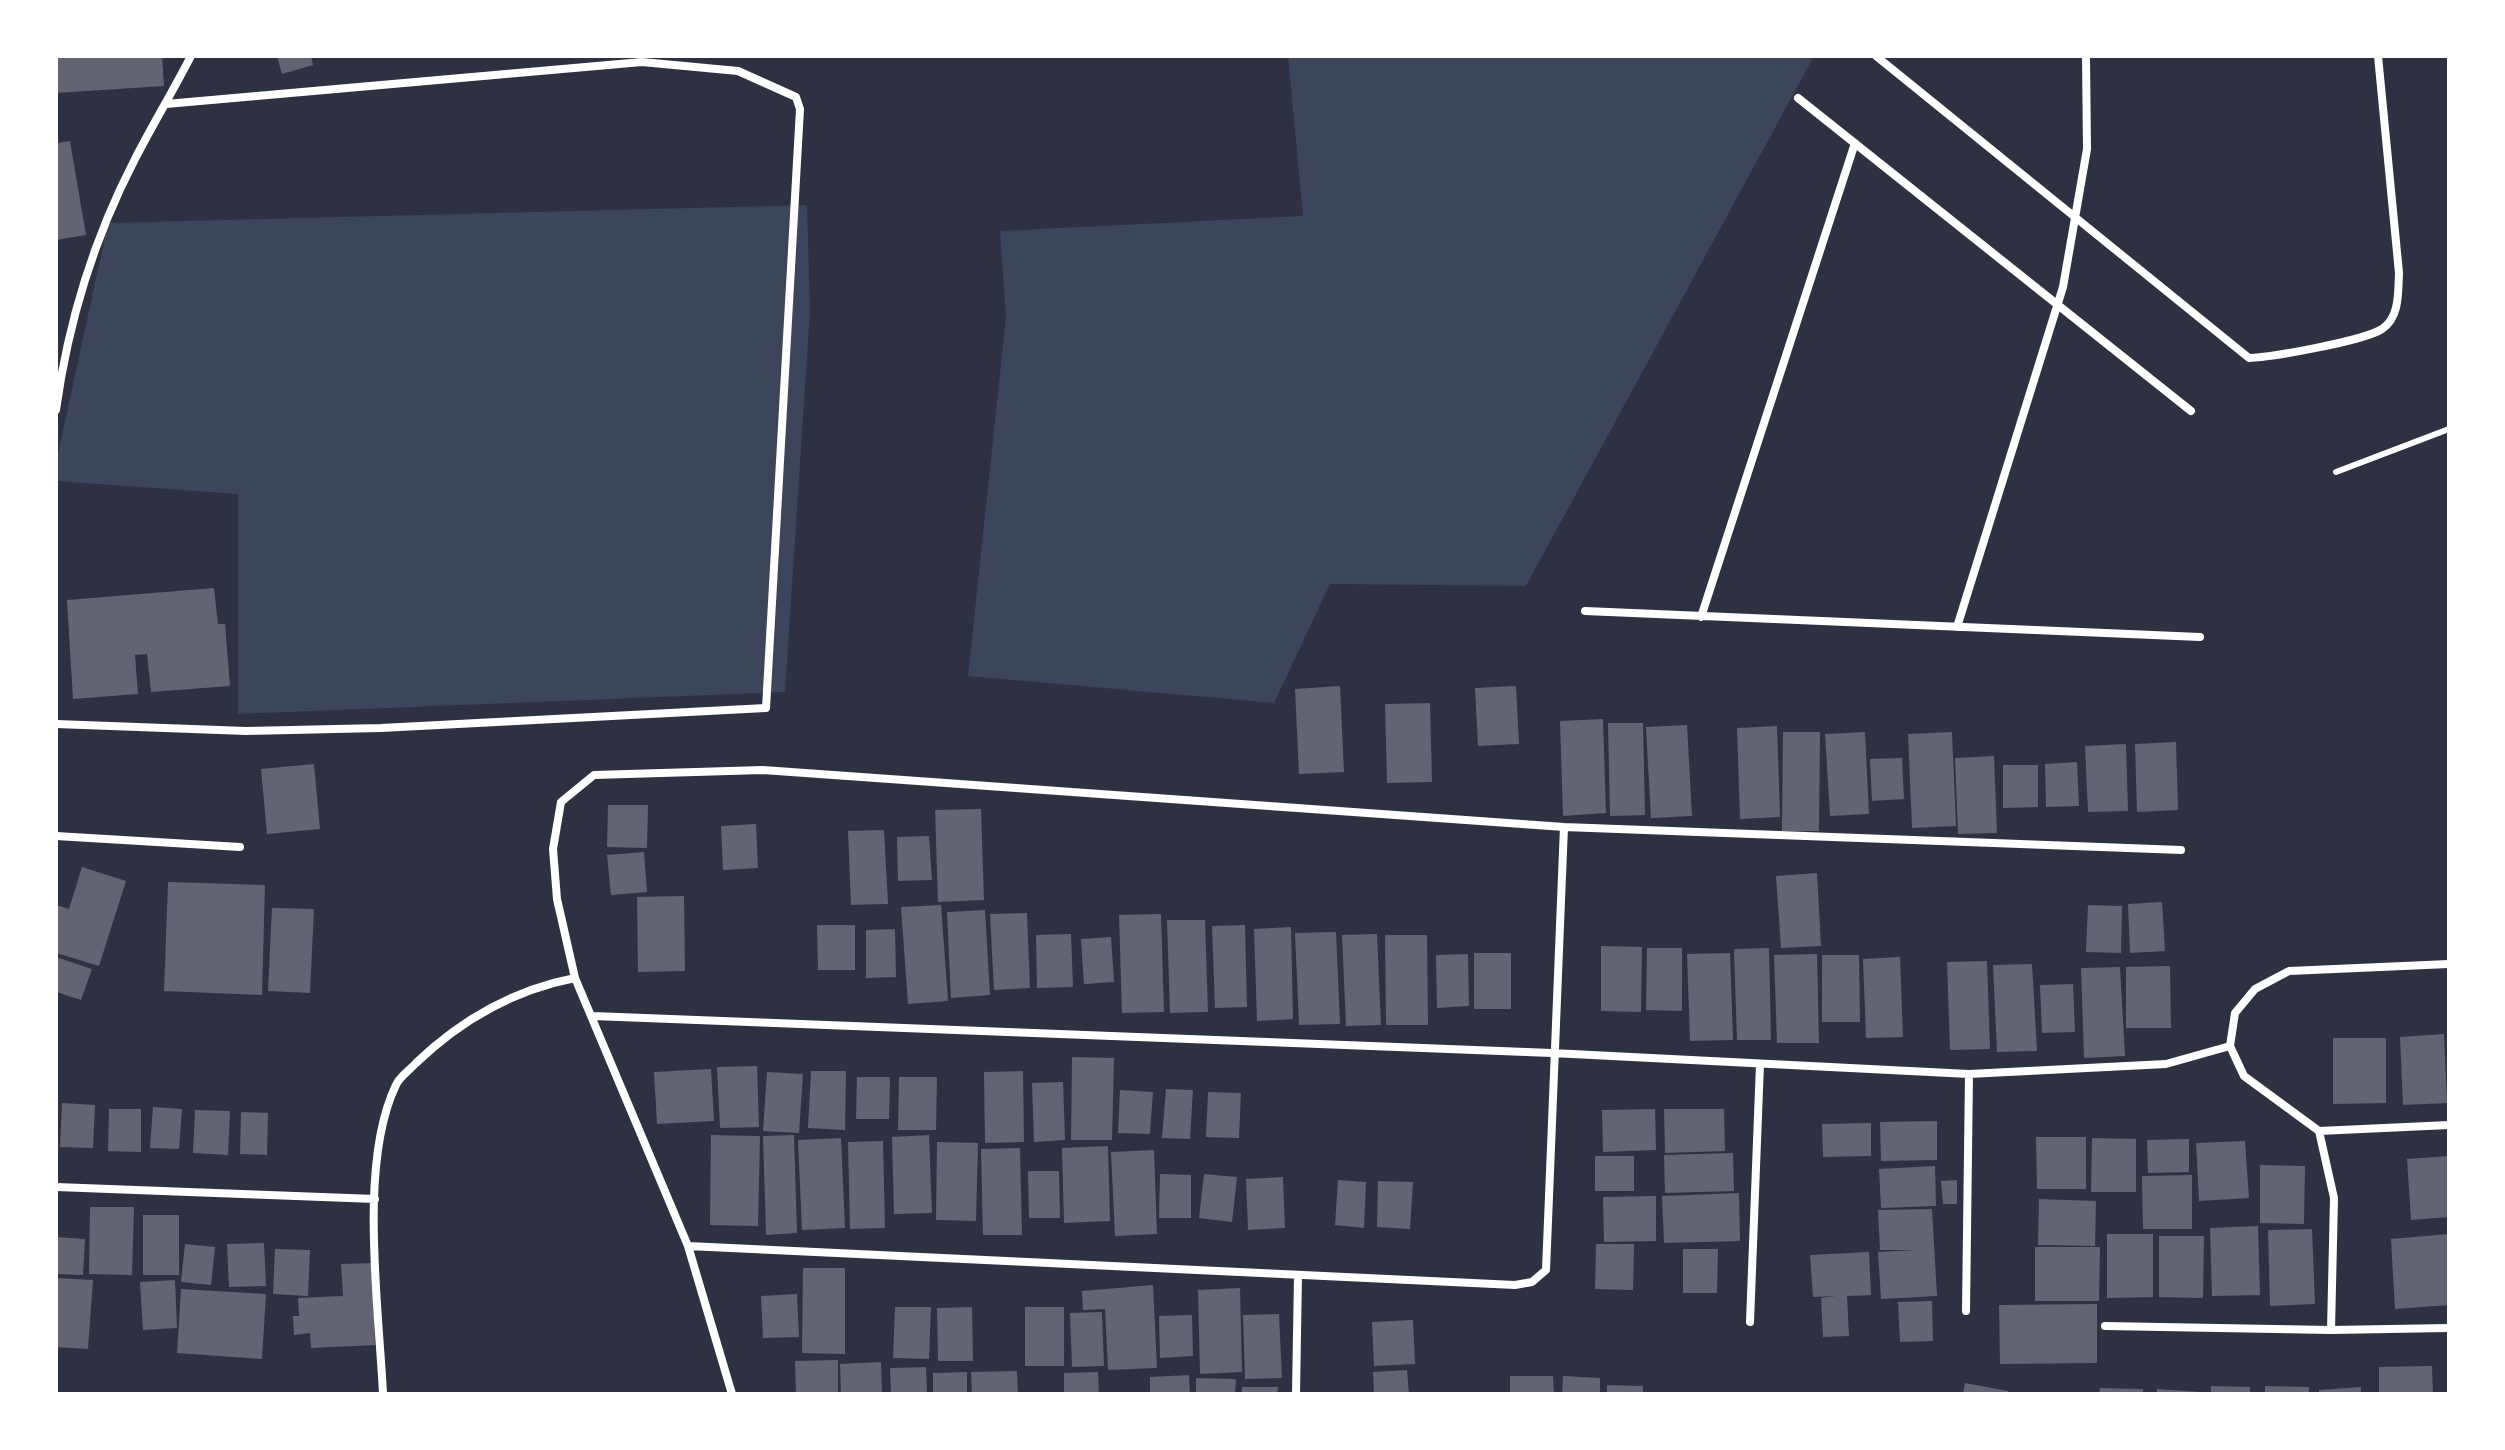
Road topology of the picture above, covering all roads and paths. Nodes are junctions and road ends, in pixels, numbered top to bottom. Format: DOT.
graph roads {
  1 [pos="191,56"];
  2 [pos="1876,56"];
  3 [pos="2086,56"];
  4 [pos="2378,56"];
  5 [pos="1798,98"];
  6 [pos="166,104"];
  7 [pos="1855,143"];
  8 [pos="2076,215"];
  9 [pos="2057,305"];
  10 [pos="56,410"];
  11 [pos="2191,411"];
  12 [pos="2449,429"];
  13 [pos="2336,472"];
  14 [pos="1585,611"];
  15 [pos="1701,617"];
  16 [pos="1957,627"];
  17 [pos="2200,637"];
  18 [pos="56,724"];
  19 [pos="1564,827"];
  20 [pos="56,836"];
  21 [pos="240,847"];
  22 [pos="2181,850"];
  23 [pos="2449,964"];
  24 [pos="575,978"];
  25 [pos="593,1016"];
  26 [pos="2230,1046"];
  27 [pos="1552,1053"];
  28 [pos="1760,1064"];
  29 [pos="1969,1074"];
  30 [pos="2449,1125"];
  31 [pos="2319,1131"];
  32 [pos="56,1187"];
  33 [pos="375,1199"];
  34 [pos="688,1246"];
  35 [pos="1298,1275"];
  36 [pos="1966,1311"];
  37 [pos="1750,1322"];
  38 [pos="2105,1326"];
  39 [pos="2449,1328"];
  40 [pos="2331,1330"];
  41 [pos="383,1394"];
  42 [pos="732,1394"];
  43 [pos="1296,1394"];
  1 -- 6 [label="street"];
  2 -- 8 [label="street"];
  3 -- 8 [label="street"];
  4 -- 8 [label="street"];
  5 -- 7 [label="street"];
  6 -- 10 [label="street"];
  6 -- 18 [label="street"];
  7 -- 9 [label="street"];
  7 -- 15 [label="street"];
  8 -- 9 [label="street"];
  9 -- 11 [label="street"];
  9 -- 16 [label="street"];
  12 -- 13 [label="lane"];
  14 -- 15 [label="street"];
  15 -- 16 [label="street"];
  16 -- 17 [label="street"];
  19 -- 22 [label="street"];
  19 -- 24 [label="street"];
  19 -- 27 [label="street"];
  20 -- 21 [label="street"];
  23 -- 26 [label="street"];
  24 -- 25 [label="street"];
  24 -- 33 [label="street"];
  25 -- 27 [label="street"];
  25 -- 34 [label="street"];
  26 -- 29 [label="street"];
  26 -- 31 [label="street"];
  27 -- 28 [label="street"];
  27 -- 35 [label="street"];
  28 -- 29 [label="street"];
  28 -- 37 [label="street"];
  29 -- 36 [label="street"];
  30 -- 31 [label="street"];
  31 -- 40 [label="street"];
  32 -- 33 [label="street"];
  33 -- 41 [label="street"];
  34 -- 35 [label="street"];
  34 -- 42 [label="street"];
  35 -- 43 [label="street"];
  38 -- 40 [label="street"];
  39 -- 40 [label="street"];
}
